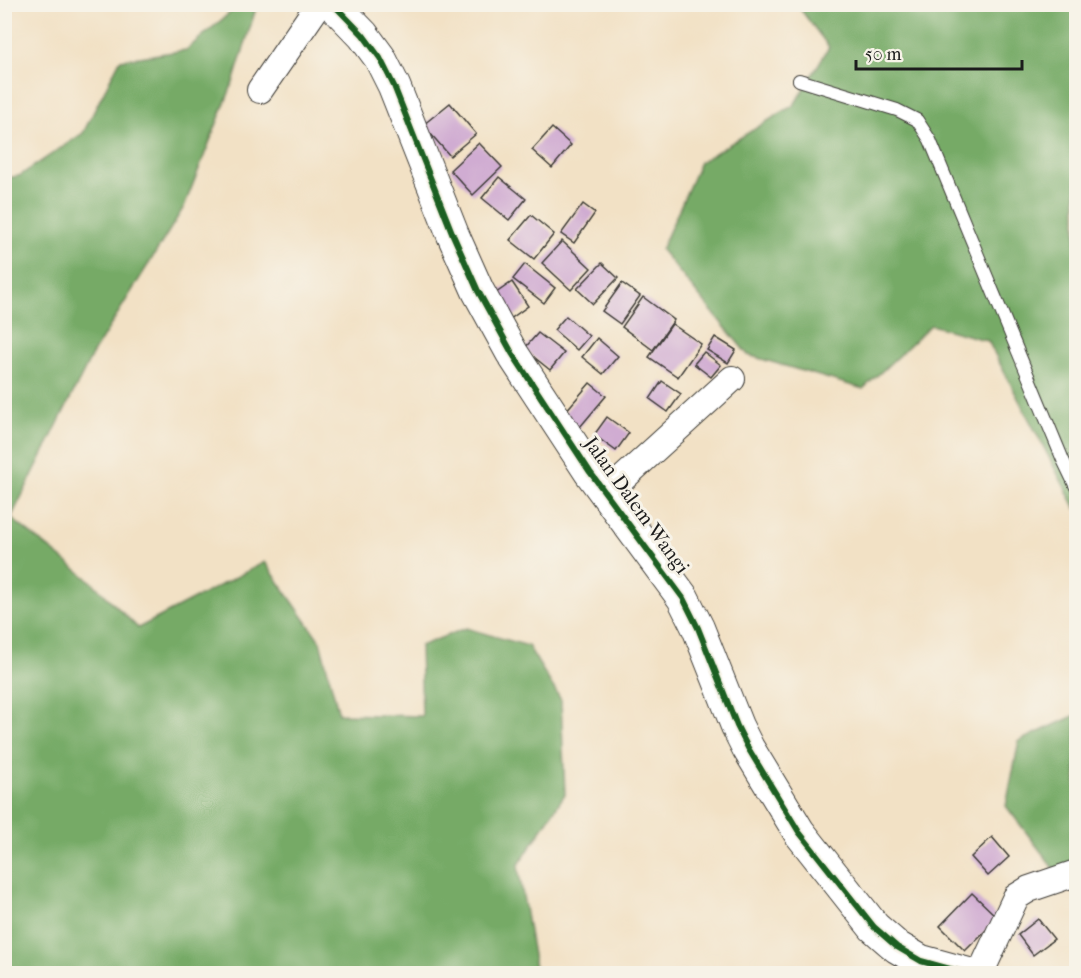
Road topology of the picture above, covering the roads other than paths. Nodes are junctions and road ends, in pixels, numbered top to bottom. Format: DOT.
graph roads {
  1 [pos="319,4"];
  2 [pos="333,4"];
  3 [pos="799,80"];
  4 [pos="260,90"];
  5 [pos="732,379"];
  6 [pos="1077,487"];
  7 [pos="607,493"];
  8 [pos="1077,873"];
  9 [pos="968,974"];
  10 [pos="980,974"];
  1 -- 4 [label="street"];
  2 -- 7 [label="street, Jalan Dalem Wangi"];
  3 -- 6 [label="lane"];
  5 -- 7 [label="street"];
  7 -- 9 [label="street, Jalan Dalem Wangi"];
  8 -- 10 [label="street"];
}
